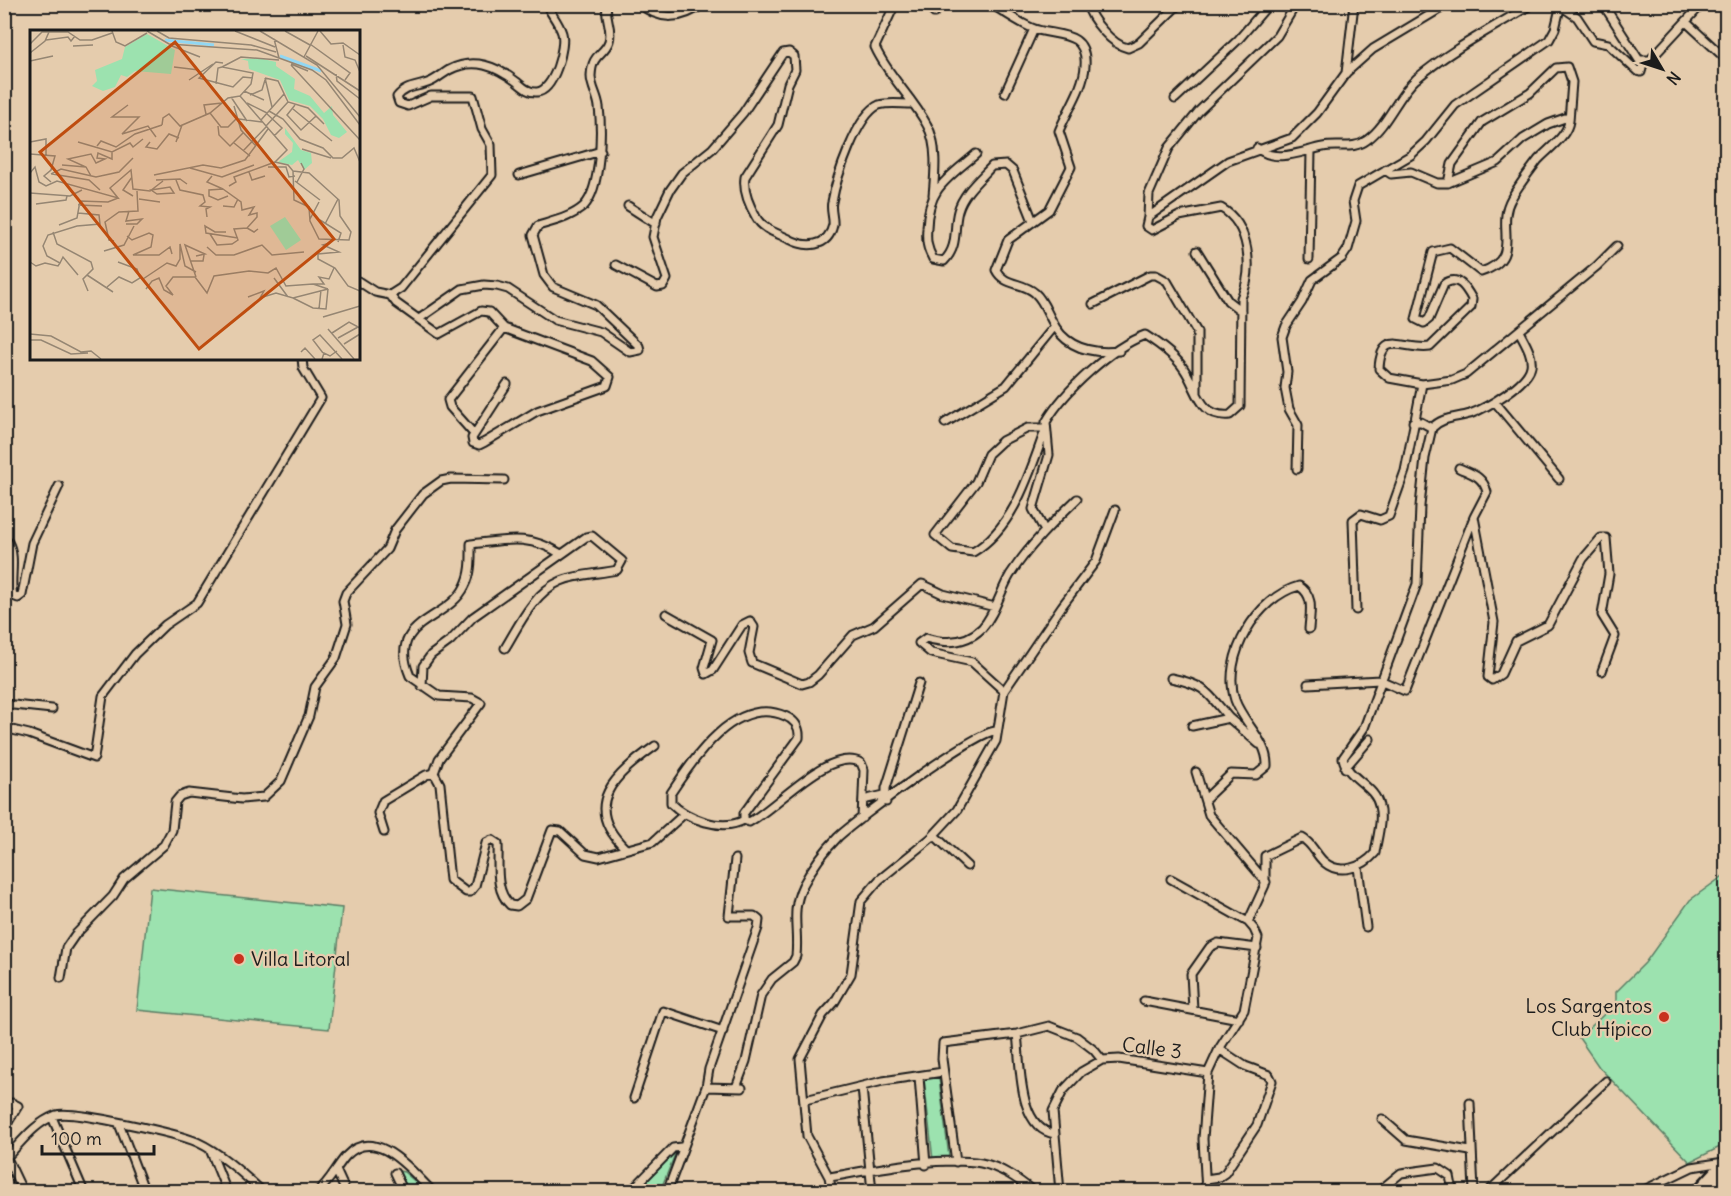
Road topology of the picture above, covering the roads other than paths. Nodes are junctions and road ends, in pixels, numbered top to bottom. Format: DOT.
graph roads {
  1 [pos="546,4"];
  2 [pos="607,4"];
  3 [pos="640,4"];
  4 [pos="703,4"];
  5 [pos="895,4"];
  6 [pos="943,4"];
  7 [pos="991,4"];
  8 [pos="1088,4"];
  9 [pos="1179,4"];
  10 [pos="1269,4"];
  11 [pos="1296,4"];
  12 [pos="1354,4"];
  13 [pos="1448,4"];
  14 [pos="1532,4"];
  15 [pos="1603,4"];
  16 [pos="1702,4"];
  17 [pos="1561,5"];
  18 [pos="934,14"];
  19 [pos="1686,22"];
  20 [pos="1034,29"];
  21 [pos="1726,59"];
  22 [pos="1644,62"];
  23 [pos="1346,73"];
  24 [pos="1005,93"];
  25 [pos="1175,99"];
  26 [pos="911,104"];
  27 [pos="1569,121"];
  28 [pos="1257,148"];
  29 [pos="600,151"];
  30 [pos="1311,151"];
  31 [pos="975,154"];
  32 [pos="1385,171"];
  33 [pos="519,176"];
  34 [pos="1448,183"];
  35 [pos="933,195"];
  36 [pos="628,206"];
  37 [pos="1148,217"];
  38 [pos="1033,221"];
  39 [pos="656,224"];
  40 [pos="1617,246"];
  41 [pos="1197,250"];
  42 [pos="1309,259"];
  43 [pos="616,265"];
  44 [pos="360,282"];
  45 [pos="390,295"];
  46 [pos="1093,304"];
  47 [pos="1241,311"];
  48 [pos="418,319"];
  49 [pos="1054,327"];
  50 [pos="504,328"];
  51 [pos="1519,331"];
  52 [pos="1119,351"];
  53 [pos="302,360"];
  54 [pos="507,384"];
  55 [pos="1422,384"];
  56 [pos="1197,398"];
  57 [pos="1495,402"];
  58 [pos="1413,422"];
  59 [pos="945,423"];
  60 [pos="1046,428"];
  61 [pos="1432,428"];
  62 [pos="474,435"];
  63 [pos="1459,468"];
  64 [pos="1297,470"];
  65 [pos="1559,479"];
  66 [pos="504,480"];
  67 [pos="59,486"];
  68 [pos="1077,499"];
  69 [pos="1115,510"];
  70 [pos="1474,517"];
  71 [pos="1045,531"];
  72 [pos="4,542"];
  73 [pos="561,554"];
  74 [pos="995,607"];
  75 [pos="1356,610"];
  76 [pos="666,614"];
  77 [pos="1309,629"];
  78 [pos="505,648"];
  79 [pos="1602,671"];
  80 [pos="1171,678"];
  81 [pos="1380,680"];
  82 [pos="919,683"];
  83 [pos="1308,684"];
  84 [pos="422,686"];
  85 [pos="1005,691"];
  86 [pos="4,704"];
  87 [pos="52,709"];
  88 [pos="1228,718"];
  89 [pos="1192,726"];
  90 [pos="4,728"];
  91 [pos="996,731"];
  92 [pos="1370,739"];
  93 [pos="1260,744"];
  94 [pos="655,746"];
  95 [pos="1345,768"];
  96 [pos="1196,772"];
  97 [pos="434,773"];
  98 [pos="885,799"];
  99 [pos="1205,799"];
  100 [pos="863,800"];
  101 [pos="683,814"];
  102 [pos="862,818"];
  103 [pos="744,820"];
  104 [pos="384,832"];
  105 [pos="934,835"];
  106 [pos="626,849"];
  107 [pos="735,859"];
  108 [pos="967,866"];
  109 [pos="1358,867"];
  110 [pos="1171,879"];
  111 [pos="1266,882"];
  112 [pos="1248,922"];
  113 [pos="1366,927"];
  114 [pos="1257,948"];
  115 [pos="62,978"];
  116 [pos="1144,1001"];
  117 [pos="1194,1009"];
  118 [pos="1239,1019"];
  119 [pos="723,1031"];
  120 [pos="1017,1034"];
  121 [pos="1219,1049"];
  122 [pos="1102,1060"];
  123 [pos="943,1072"];
  124 [pos="1208,1073"];
  125 [pos="919,1077"];
  126 [pos="1606,1081"];
  127 [pos="706,1087"];
  128 [pos="862,1087"];
  129 [pos="634,1098"];
  130 [pos="805,1100"];
  131 [pos="1470,1103"];
  132 [pos="4,1106"];
  133 [pos="52,1117"];
  134 [pos="1382,1119"];
  135 [pos="119,1124"];
  136 [pos="4,1129"];
  137 [pos="1055,1134"];
  138 [pos="681,1147"];
  139 [pos="211,1152"];
  140 [pos="1470,1152"];
  141 [pos="5,1159"];
  142 [pos="956,1162"];
  143 [pos="232,1165"];
  144 [pos="926,1165"];
  145 [pos="1726,1165"];
  146 [pos="336,1170"];
  147 [pos="869,1171"];
  148 [pos="219,1173"];
  149 [pos="395,1173"];
  150 [pos="829,1177"];
  151 [pos="1206,1179"];
  152 [pos="23,1191"];
  153 [pos="84,1191"];
  154 [pos="145,1191"];
  155 [pos="226,1191"];
  156 [pos="263,1191"];
  157 [pos="317,1191"];
  158 [pos="346,1191"];
  159 [pos="404,1191"];
  160 [pos="433,1191"];
  161 [pos="630,1191"];
  162 [pos="667,1191"];
  163 [pos="832,1191"];
  164 [pos="872,1191"];
  165 [pos="1034,1191"];
  166 [pos="1060,1191"];
  167 [pos="1206,1191"];
  168 [pos="1378,1191"];
  169 [pos="1453,1191"];
  170 [pos="1474,1191"];
  171 [pos="1488,1191"];
  172 [pos="1640,1191"];
  173 [pos="1696,1191"];
  174 [pos="1708,1191"];
  1 -- 45 [label="street"];
  2 -- 29 [label="street"];
  3 -- 4 [label="street"];
  5 -- 26 [label="street"];
  6 -- 18 [label="street"];
  7 -- 20 [label="street"];
  8 -- 9 [label="street"];
  10 -- 25 [label="street"];
  11 -- 37 [label="street"];
  12 -- 23 [label="street"];
  13 -- 23 [label="street"];
  14 -- 30 [label="street"];
  15 -- 22 [label="street"];
  16 -- 19 [label="street"];
  17 -- 22 [label="street"];
  17 -- 32 [label="street"];
  19 -- 21 [label="street"];
  19 -- 22 [label="street"];
  20 -- 24 [label="street"];
  20 -- 38 [label="street"];
  23 -- 28 [label="street"];
  26 -- 35 [label="street"];
  26 -- 39 [label="street"];
  27 -- 34 [label="street"];
  27 -- 34 [label="street"];
  27 -- 55 [label="street"];
  28 -- 30 [label="street"];
  28 -- 37 [label="street"];
  29 -- 33 [label="street"];
  29 -- 48 [label="street"];
  30 -- 42 [label="street"];
  31 -- 35 [label="street"];
  32 -- 34 [label="street"];
  32 -- 64 [label="street"];
  35 -- 38 [label="street"];
  36 -- 39 [label="street"];
  37 -- 47 [label="street"];
  38 -- 49 [label="street"];
  39 -- 43 [label="street"];
  40 -- 51 [label="street"];
  41 -- 47 [label="street"];
  44 -- 45 [label="street"];
  45 -- 48 [label="street"];
  46 -- 56 [label="street"];
  47 -- 56 [label="street"];
  48 -- 50 [label="street"];
  49 -- 52 [label="street"];
  49 -- 59 [label="street"];
  50 -- 62 [label="street"];
  50 -- 62 [label="street"];
  51 -- 55 [label="street"];
  51 -- 57 [label="street"];
  52 -- 56 [label="street"];
  52 -- 60 [label="street"];
  53 -- 90 [label="street"];
  54 -- 62 [label="street"];
  55 -- 58 [label="street"];
  57 -- 61 [label="street"];
  57 -- 65 [label="street"];
  58 -- 61 [label="street"];
  58 -- 75 [label="street"];
  60 -- 60 [label="street"];
  60 -- 71 [label="street"];
  61 -- 81 [label="street"];
  63 -- 70 [label="street"];
  66 -- 115 [label="street"];
  67 -- 72 [label="street"];
  68 -- 71 [label="street"];
  69 -- 85 [label="street"];
  70 -- 79 [label="street"];
  70 -- 81 [label="street"];
  71 -- 74 [label="street"];
  73 -- 78 [label="street"];
  73 -- 84 [label="street"];
  73 -- 84 [label="street"];
  74 -- 76 [label="street"];
  74 -- 85 [label="street"];
  77 -- 93 [label="street"];
  80 -- 88 [label="street"];
  81 -- 83 [label="street"];
  81 -- 95 [label="street"];
  82 -- 98 [label="street"];
  84 -- 97 [label="street"];
  85 -- 91 [label="street"];
  86 -- 87 [label="street"];
  88 -- 89 [label="street"];
  88 -- 93 [label="street"];
  91 -- 98 [label="street"];
  91 -- 105 [label="street"];
  92 -- 95 [label="street"];
  93 -- 99 [label="street"];
  94 -- 106 [label="street"];
  95 -- 109 [label="street"];
  96 -- 99 [label="street"];
  97 -- 104 [label="street"];
  97 -- 106 [label="street"];
  98 -- 100 [label="street"];
  98 -- 102 [label="street"];
  99 -- 111 [label="street"];
  100 -- 102 [label="street"];
  100 -- 103 [label="street"];
  101 -- 103 [label="street"];
  101 -- 103 [label="street"];
  101 -- 106 [label="street"];
  102 -- 127 [label="street"];
  105 -- 108 [label="street"];
  105 -- 130 [label="street"];
  107 -- 119 [label="street"];
  109 -- 111 [label="street"];
  109 -- 113 [label="street"];
  110 -- 112 [label="street"];
  111 -- 112 [label="street"];
  112 -- 114 [label="street"];
  114 -- 117 [label="street"];
  114 -- 118 [label="street"];
  116 -- 117 [label="street"];
  117 -- 118 [label="street"];
  118 -- 121 [label="street"];
  119 -- 127 [label="street"];
  119 -- 129 [label="street"];
  120 -- 122 [label="street"];
  120 -- 123 [label="street"];
  120 -- 137 [label="street"];
  121 -- 124 [label="street"];
  121 -- 151 [label="street"];
  122 -- 124 [label="street, Calle 3"];
  122 -- 137 [label="street, Calle 3"];
  123 -- 125 [label="street"];
  123 -- 142 [label="street"];
  124 -- 151 [label="street"];
  125 -- 128 [label="street"];
  125 -- 144 [label="street"];
  126 -- 171 [label="street"];
  127 -- 138 [label="street"];
  128 -- 130 [label="street"];
  128 -- 147 [label="street"];
  130 -- 150 [label="street"];
  131 -- 140 [label="street"];
  132 -- 136 [label="street"];
  133 -- 135 [label="street"];
  133 -- 141 [label="street"];
  133 -- 153 [label="street"];
  134 -- 140 [label="street"];
  135 -- 139 [label="street"];
  135 -- 154 [label="street"];
  137 -- 166 [label="street, Calle 3"];
  138 -- 161 [label="street"];
  138 -- 162 [label="street"];
  139 -- 143 [label="street"];
  139 -- 148 [label="street"];
  140 -- 170 [label="street"];
  141 -- 152 [label="street"];
  142 -- 144 [label="street"];
  142 -- 165 [label="street"];
  143 -- 148 [label="street"];
  143 -- 156 [label="street"];
  144 -- 147 [label="street"];
  145 -- 172 [label="street"];
  145 -- 173 [label="main road"];
  145 -- 174 [label="main road"];
  146 -- 157 [label="street"];
  146 -- 158 [label="street"];
  146 -- 160 [label="street"];
  147 -- 150 [label="street"];
  147 -- 164 [label="street"];
  148 -- 155 [label="street"];
  149 -- 159 [label="street"];
  150 -- 163 [label="street"];
  151 -- 167 [label="street"];
  168 -- 169 [label="street"];
}
